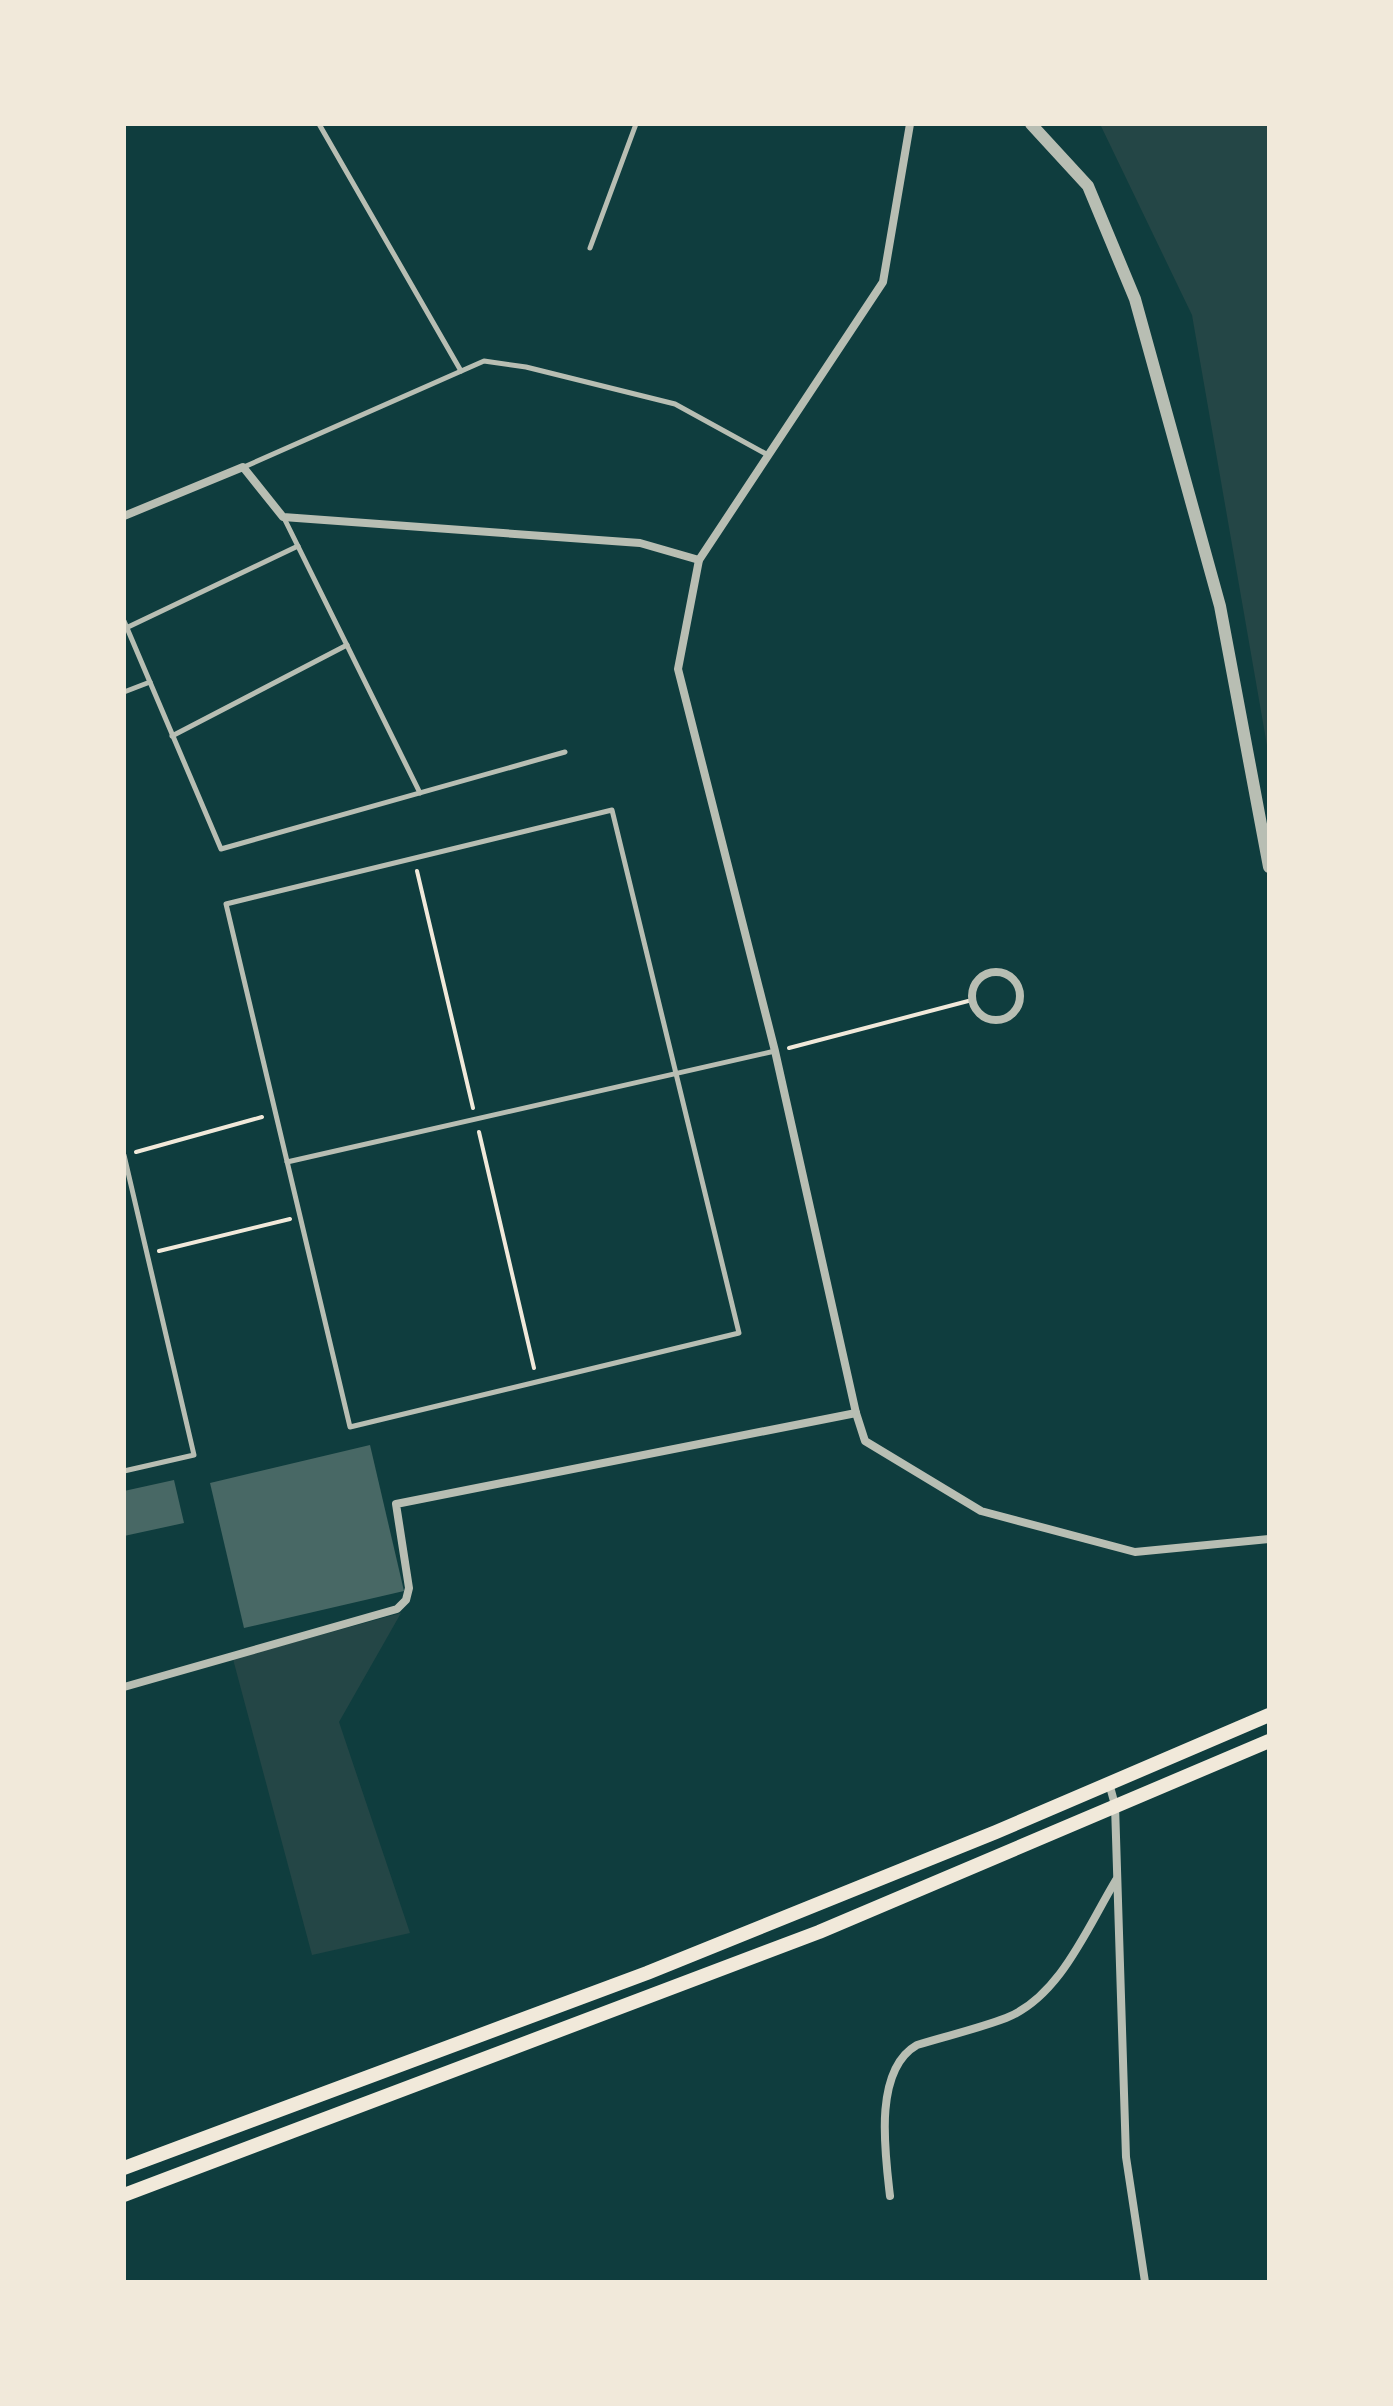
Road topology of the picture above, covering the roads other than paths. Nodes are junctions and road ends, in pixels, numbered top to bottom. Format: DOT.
graph roads {
  1 [pos="319,124"];
  2 [pos="636,124"];
  3 [pos="910,124"];
  4 [pos="1031,124"];
  5 [pos="590,248"];
  6 [pos="461,371"];
  7 [pos="768,455"];
  8 [pos="243,467"];
  9 [pos="124,516"];
  10 [pos="283,517"];
  11 [pos="298,546"];
  12 [pos="699,560"];
  13 [pos="125,625"];
  14 [pos="347,645"];
  15 [pos="150,682"];
  16 [pos="124,692"];
  17 [pos="172,736"];
  18 [pos="565,752"];
  19 [pos="420,793"];
  20 [pos="1269,867"];
  21 [pos="972,1000"];
  22 [pos="775,1051"];
  23 [pos="677,1074"];
  24 [pos="124,1155"];
  25 [pos="287,1162"];
  26 [pos="856,1413"];
  27 [pos="124,1471"];
  28 [pos="1269,1539"];
  29 [pos="124,1687"];
  30 [pos="1269,1715"];
  31 [pos="1269,1741"];
  32 [pos="1109,1783"];
  33 [pos="1115,1805"];
  34 [pos="1117,1879"];
  35 [pos="124,2168"];
  36 [pos="124,2195"];
  37 [pos="890,2196"];
  38 [pos="1145,2282"];
  1 -- 6 [label="lane"];
  2 -- 5 [label="lane"];
  3 -- 7 [label="street"];
  4 -- 20 [label="street"];
  6 -- 7 [label="lane"];
  6 -- 8 [label="lane"];
  7 -- 12 [label="street"];
  8 -- 9 [label="street"];
  8 -- 10 [label="street"];
  10 -- 11 [label="lane"];
  10 -- 12 [label="street"];
  11 -- 13 [label="lane"];
  11 -- 14 [label="lane"];
  12 -- 22 [label="street"];
  13 -- 15 [label="lane"];
  14 -- 17 [label="lane"];
  14 -- 19 [label="lane"];
  15 -- 16 [label="lane"];
  15 -- 17 [label="lane"];
  17 -- 19 [label="lane"];
  18 -- 19 [label="lane"];
  21 -- 21 [label="street"];
  22 -- 23 [label="lane"];
  22 -- 26 [label="street"];
  23 -- 25 [label="lane"];
  23 -- 25 [label="lane"];
  23 -- 25 [label="lane"];
  24 -- 27 [label="lane"];
  26 -- 28 [label="street"];
  26 -- 29 [label="street"];
  30 -- 32 [label="main road"];
  31 -- 33 [label="main road"];
  32 -- 33 [label="street"];
  32 -- 35 [label="main road"];
  33 -- 34 [label="street"];
  33 -- 36 [label="main road"];
  34 -- 37 [label="street"];
  34 -- 38 [label="street"];
}
